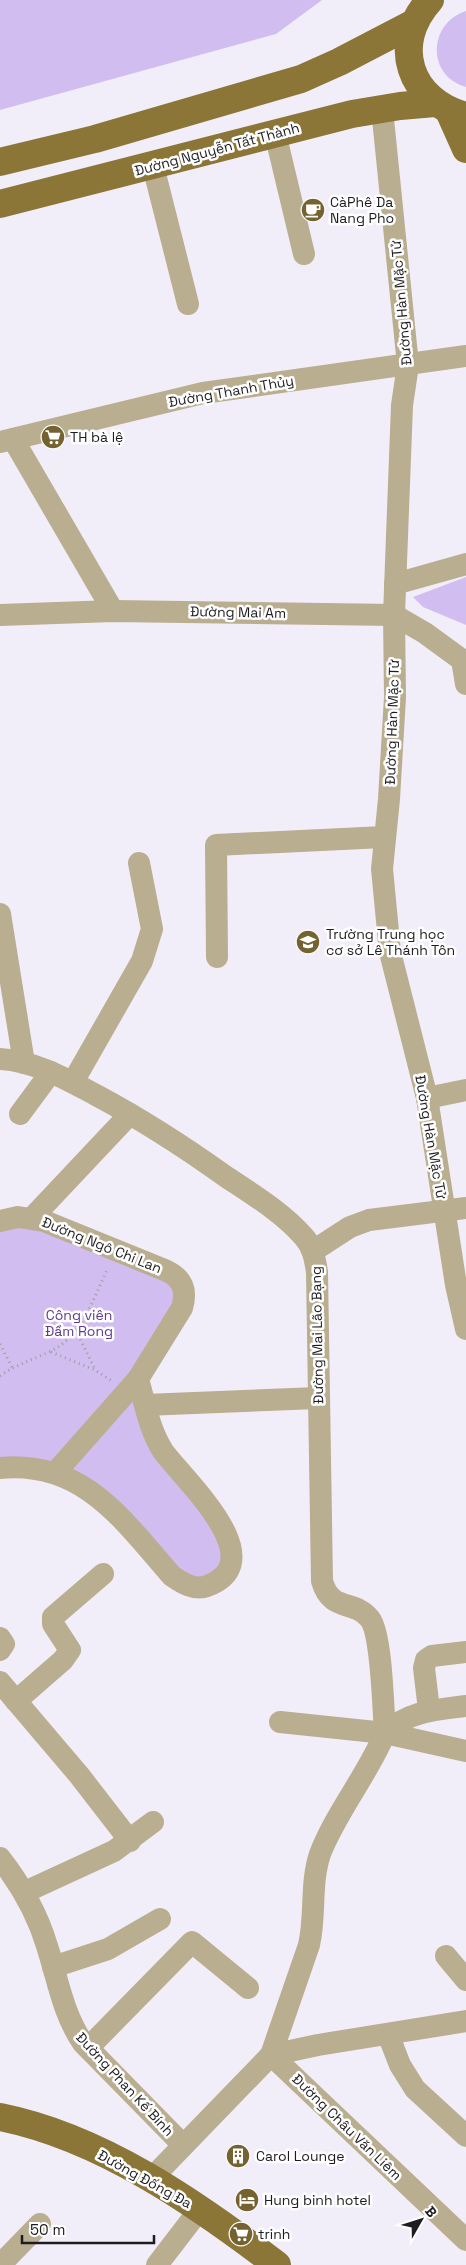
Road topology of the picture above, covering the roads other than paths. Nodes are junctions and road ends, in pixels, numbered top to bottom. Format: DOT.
graph roads {
  1 [pos="430,0"];
  2 [pos="414,23"];
  3 [pos="382,109"];
  4 [pos="450,110"];
  5 [pos="275,133"];
  6 [pos="466,149"];
  7 [pos="0,162"];
  8 [pos="152,166"];
  9 [pos="0,175"];
  10 [pos="2,203"];
  11 [pos="304,254"];
  12 [pos="188,304"];
  13 [pos="466,356"];
  14 [pos="408,365"];
  15 [pos="7,441"];
  16 [pos="466,564"];
  17 [pos="395,584"];
  18 [pos="113,611"];
  19 [pos="0,615"];
  20 [pos="394,615"];
  21 [pos="464,659"];
  22 [pos="466,684"];
  23 [pos="384,837"];
  24 [pos="139,863"];
  25 [pos="0,914"];
  26 [pos="217,957"];
  27 [pos="0,1059"];
  28 [pos="24,1063"];
  29 [pos="51,1072"];
  30 [pos="73,1082"];
  31 [pos="466,1090"];
  32 [pos="426,1098"];
  33 [pos="20,1114"];
  34 [pos="130,1114"];
  35 [pos="455,1210"];
  36 [pos="32,1218"];
  37 [pos="0,1221"];
  38 [pos="313,1251"];
  39 [pos="461,1283"];
  40 [pos="466,1329"];
  41 [pos="138,1379"];
  42 [pos="318,1398"];
  43 [pos="145,1405"];
  44 [pos="0,1468"];
  45 [pos="56,1472"];
  46 [pos="103,1574"];
  47 [pos="0,1638"];
  48 [pos="0,1650"];
  49 [pos="466,1652"];
  50 [pos="0,1682"];
  51 [pos="16,1701"];
  52 [pos="466,1706"];
  53 [pos="429,1710"];
  54 [pos="280,1722"];
  55 [pos="385,1733"];
  56 [pos="466,1751"];
  57 [pos="153,1822"];
  58 [pos="130,1841"];
  59 [pos="0,1858"];
  60 [pos="25,1892"];
  61 [pos="160,1919"];
  62 [pos="446,1956"];
  63 [pos="53,1967"];
  64 [pos="466,1980"];
  65 [pos="248,1988"];
  66 [pos="466,2021"];
  67 [pos="388,2034"];
  68 [pos="88,2048"];
  69 [pos="271,2054"];
  70 [pos="0,2118"];
  71 [pos="466,2136"];
  72 [pos="182,2145"];
  73 [pos="152,2178"];
  74 [pos="200,2209"];
  75 [pos="40,2224"];
  76 [pos="466,2240"];
  77 [pos="0,2265"];
  78 [pos="157,2265"];
  79 [pos="278,2265"];
  1 -- 2 [label="main road"];
  2 -- 4 [label="main road"];
  2 -- 7 [label="main road"];
  3 -- 4 [label="main road, Đường Nguyễn Tất Thành"];
  3 -- 5 [label="main road, Đường Nguyễn Tất Thành"];
  3 -- 14 [label="street, Đường Hàn Mặc Tử"];
  4 -- 6 [label="main road"];
  5 -- 8 [label="main road, Đường Nguyễn Tất Thành"];
  5 -- 11 [label="street"];
  8 -- 10 [label="main road, Đường Nguyễn Tất Thành"];
  8 -- 12 [label="street"];
  9 -- 10 [label="main road"];
  13 -- 14 [label="street, Đường Thanh Thủy"];
  14 -- 15 [label="street, Đường Thanh Thủy"];
  14 -- 17 [label="street, Đường Hàn Mặc Tử"];
  15 -- 18 [label="street"];
  16 -- 17 [label="street"];
  17 -- 20 [label="street, Đường Hàn Mặc Tử"];
  18 -- 19 [label="street, Đường Mai Am"];
  18 -- 20 [label="street, Đường Mai Am"];
  20 -- 21 [label="street, Đường Mai Am"];
  20 -- 23 [label="street, Đường Hàn Mặc Tử"];
  21 -- 22 [label="street"];
  23 -- 26 [label="street"];
  23 -- 32 [label="street, Đường Hàn Mặc Tử"];
  24 -- 30 [label="street"];
  25 -- 28 [label="street"];
  27 -- 28 [label="street, Đường Mai Lão Bạng"];
  28 -- 29 [label="street, Đường Mai Lão Bạng"];
  29 -- 30 [label="street, Đường Mai Lão Bạng"];
  29 -- 33 [label="street"];
  30 -- 34 [label="street, Đường Mai Lão Bạng"];
  31 -- 32 [label="street"];
  32 -- 35 [label="street, Đường Hàn Mặc Tử"];
  34 -- 36 [label="street"];
  34 -- 38 [label="street, Đường Mai Lão Bạng"];
  35 -- 38 [label="street"];
  35 -- 39 [label="street, Đường Hàn Mặc Tử"];
  36 -- 37 [label="street, Đường Ngô Chi Lan"];
  36 -- 41 [label="street, Đường Ngô Chi Lan"];
  38 -- 42 [label="street, Đường Mai Lão Bạng"];
  39 -- 40 [label="street, Đường Hàn Mặc Tử"];
  41 -- 43 [label="street"];
  41 -- 45 [label="street, Đường Ngô Chi Lan"];
  42 -- 43 [label="street"];
  42 -- 55 [label="street, Đường Mai Lão Bạng"];
  43 -- 45 [label="street"];
  44 -- 45 [label="street"];
  46 -- 51 [label="street"];
  47 -- 48 [label="street"];
  49 -- 53 [label="street"];
  50 -- 51 [label="street"];
  51 -- 58 [label="street"];
  52 -- 53 [label="street"];
  53 -- 55 [label="street"];
  54 -- 55 [label="street"];
  55 -- 56 [label="street"];
  55 -- 69 [label="street"];
  57 -- 58 [label="street"];
  58 -- 60 [label="street"];
  59 -- 60 [label="street, Đường Phan Kế Bính"];
  60 -- 63 [label="street, Đường Phan Kế Bính"];
  61 -- 63 [label="street"];
  62 -- 64 [label="street"];
  63 -- 68 [label="street, Đường Phan Kế Bính"];
  65 -- 68 [label="street"];
  66 -- 67 [label="street"];
  67 -- 69 [label="street"];
  67 -- 71 [label="street"];
  68 -- 72 [label="street, Đường Phan Kế Bính"];
  69 -- 72 [label="street"];
  69 -- 76 [label="street, Đường Châu Văn Liêm"];
  70 -- 73 [label="main road, Đường Đống Đa"];
  72 -- 73 [label="street"];
  73 -- 74 [label="main road, Đường Đống Đa"];
  74 -- 78 [label="street"];
  74 -- 79 [label="main road, Đường Đống Đa"];
  75 -- 77 [label="street"];
}
